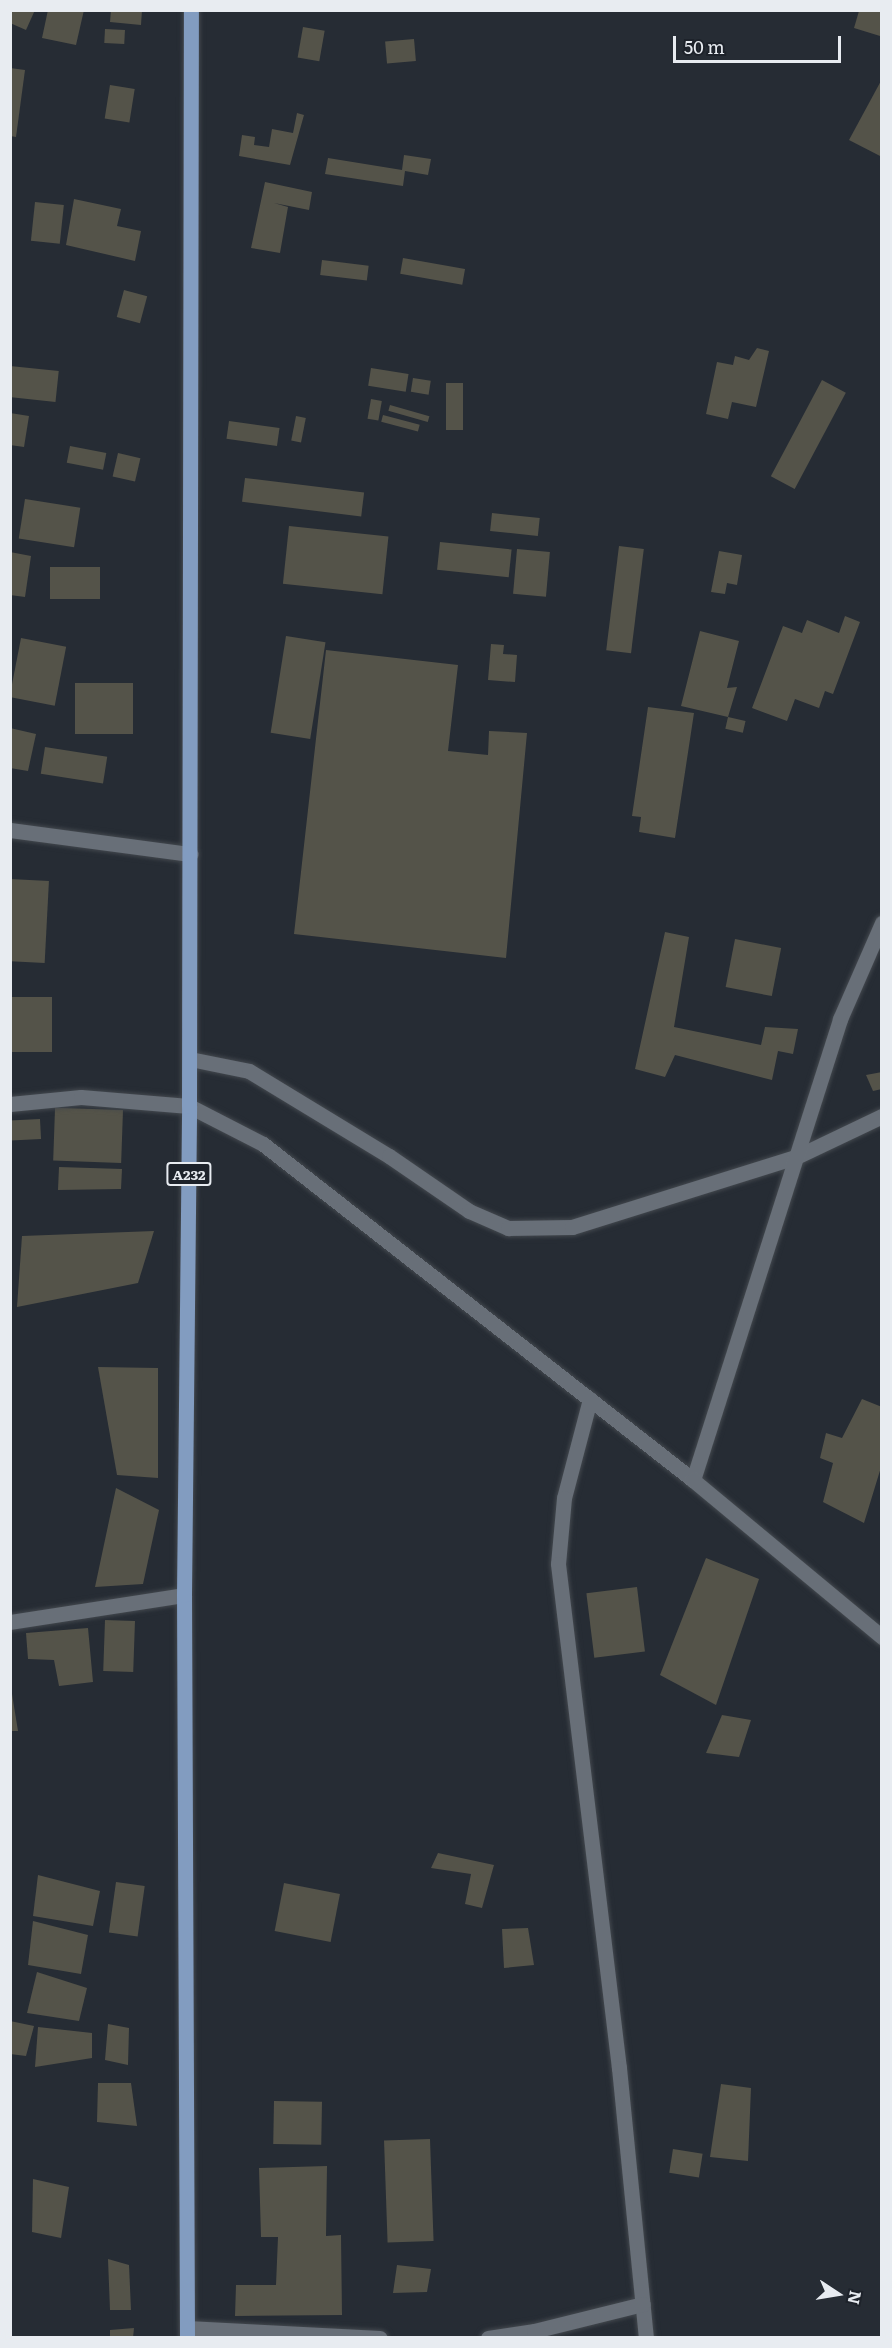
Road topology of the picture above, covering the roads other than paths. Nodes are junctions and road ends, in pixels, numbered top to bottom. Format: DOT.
graph roads {
  1 [pos="191,10"];
  2 [pos="10,830"];
  3 [pos="190,854"];
  4 [pos="882,923"];
  5 [pos="189,1059"];
  6 [pos="10,1104"];
  7 [pos="189,1106"];
  8 [pos="882,1116"];
  9 [pos="796,1157"];
  10 [pos="590,1399"];
  11 [pos="693,1480"];
  12 [pos="184,1594"];
  13 [pos="10,1622"];
  14 [pos="882,1637"];
  15 [pos="643,2304"];
  16 [pos="187,2333"];
  17 [pos="380,2337"];
  18 [pos="489,2337"];
  19 [pos="646,2337"];
  1 -- 3 [label="main road, A232"];
  2 -- 3 [label="street"];
  3 -- 5 [label="main road, A232"];
  4 -- 9 [label="street"];
  5 -- 7 [label="main road, A232"];
  5 -- 9 [label="street"];
  6 -- 7 [label="street"];
  7 -- 10 [label="street"];
  7 -- 12 [label="main road, A232"];
  8 -- 9 [label="street"];
  9 -- 11 [label="street"];
  10 -- 11 [label="street"];
  10 -- 15 [label="street"];
  11 -- 14 [label="street"];
  12 -- 13 [label="street"];
  12 -- 16 [label="main road, A232"];
  15 -- 18 [label="street"];
  15 -- 19 [label="street"];
  16 -- 17 [label="street"];
}
